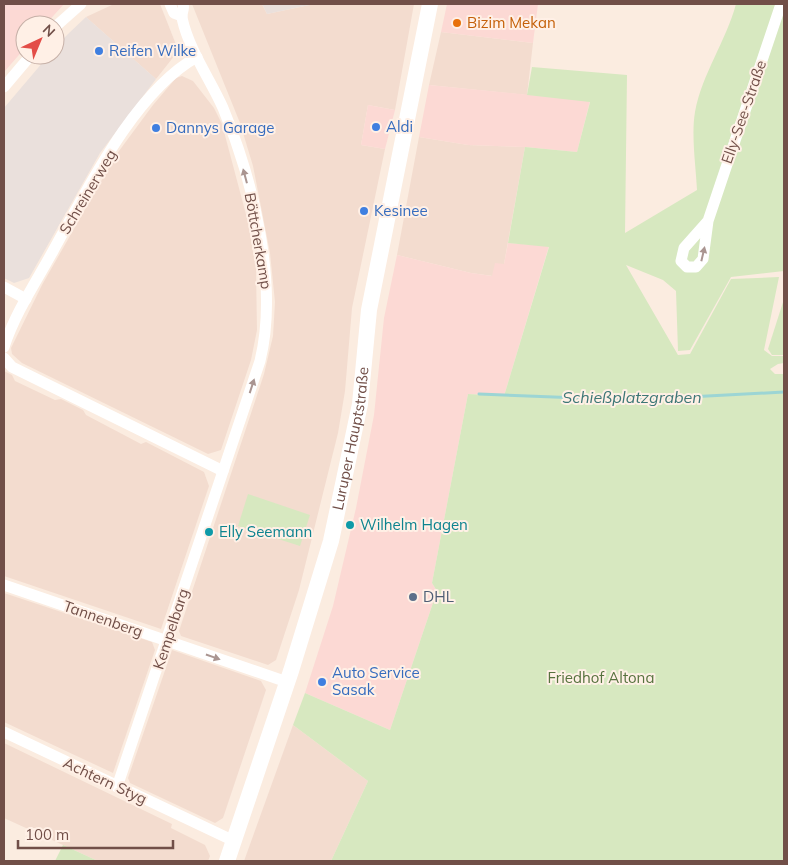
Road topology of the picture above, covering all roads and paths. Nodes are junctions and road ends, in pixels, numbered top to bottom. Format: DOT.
graph roads {
  1 [pos="81,4"];
  2 [pos="170,4"];
  3 [pos="183,4"];
  4 [pos="430,4"];
  5 [pos="781,4"];
  6 [pos="182,16"];
  7 [pos="65,18"];
  8 [pos="197,57"];
  9 [pos="23,65"];
  10 [pos="4,87"];
  11 [pos="708,221"];
  12 [pos="4,287"];
  13 [pos="26,299"];
  14 [pos="4,346"];
  15 [pos="4,358"];
  16 [pos="223,471"];
  17 [pos="4,586"];
  18 [pos="167,641"];
  19 [pos="287,682"];
  20 [pos="4,732"];
  21 [pos="117,787"];
  22 [pos="234,841"];
  23 [pos="228,861"];
  1 -- 7 [label="street"];
  2 -- 6 [label="street, Böttcherkamp"];
  3 -- 6 [label="street, Böttcherkamp"];
  4 -- 19 [label="main road, Luruper Hauptstraße"];
  5 -- 11 [label="street, Elly-See-Straße"];
  6 -- 8 [label="street, Böttcherkamp"];
  8 -- 13 [label="street, Schreinerweg"];
  16 -- 8 [label="street, Böttcherkamp, one-way"];
  9 -- 10 [label="street"];
  12 -- 13 [label="street"];
  13 -- 14 [label="street, Schreinerweg"];
  15 -- 16 [label="street"];
  16 -- 18 [label="street, Kempelbarg"];
  17 -- 18 [label="street, Tannenberg"];
  18 -- 19 [label="street, Tannenberg, one-way"];
  18 -- 21 [label="street, Kempelbarg"];
  19 -- 22 [label="main road, Luruper Hauptstraße"];
  20 -- 21 [label="street, Achtern Styg"];
  21 -- 22 [label="street, Achtern Styg"];
  22 -- 23 [label="main road, Luruper Hauptstraße"];
}
